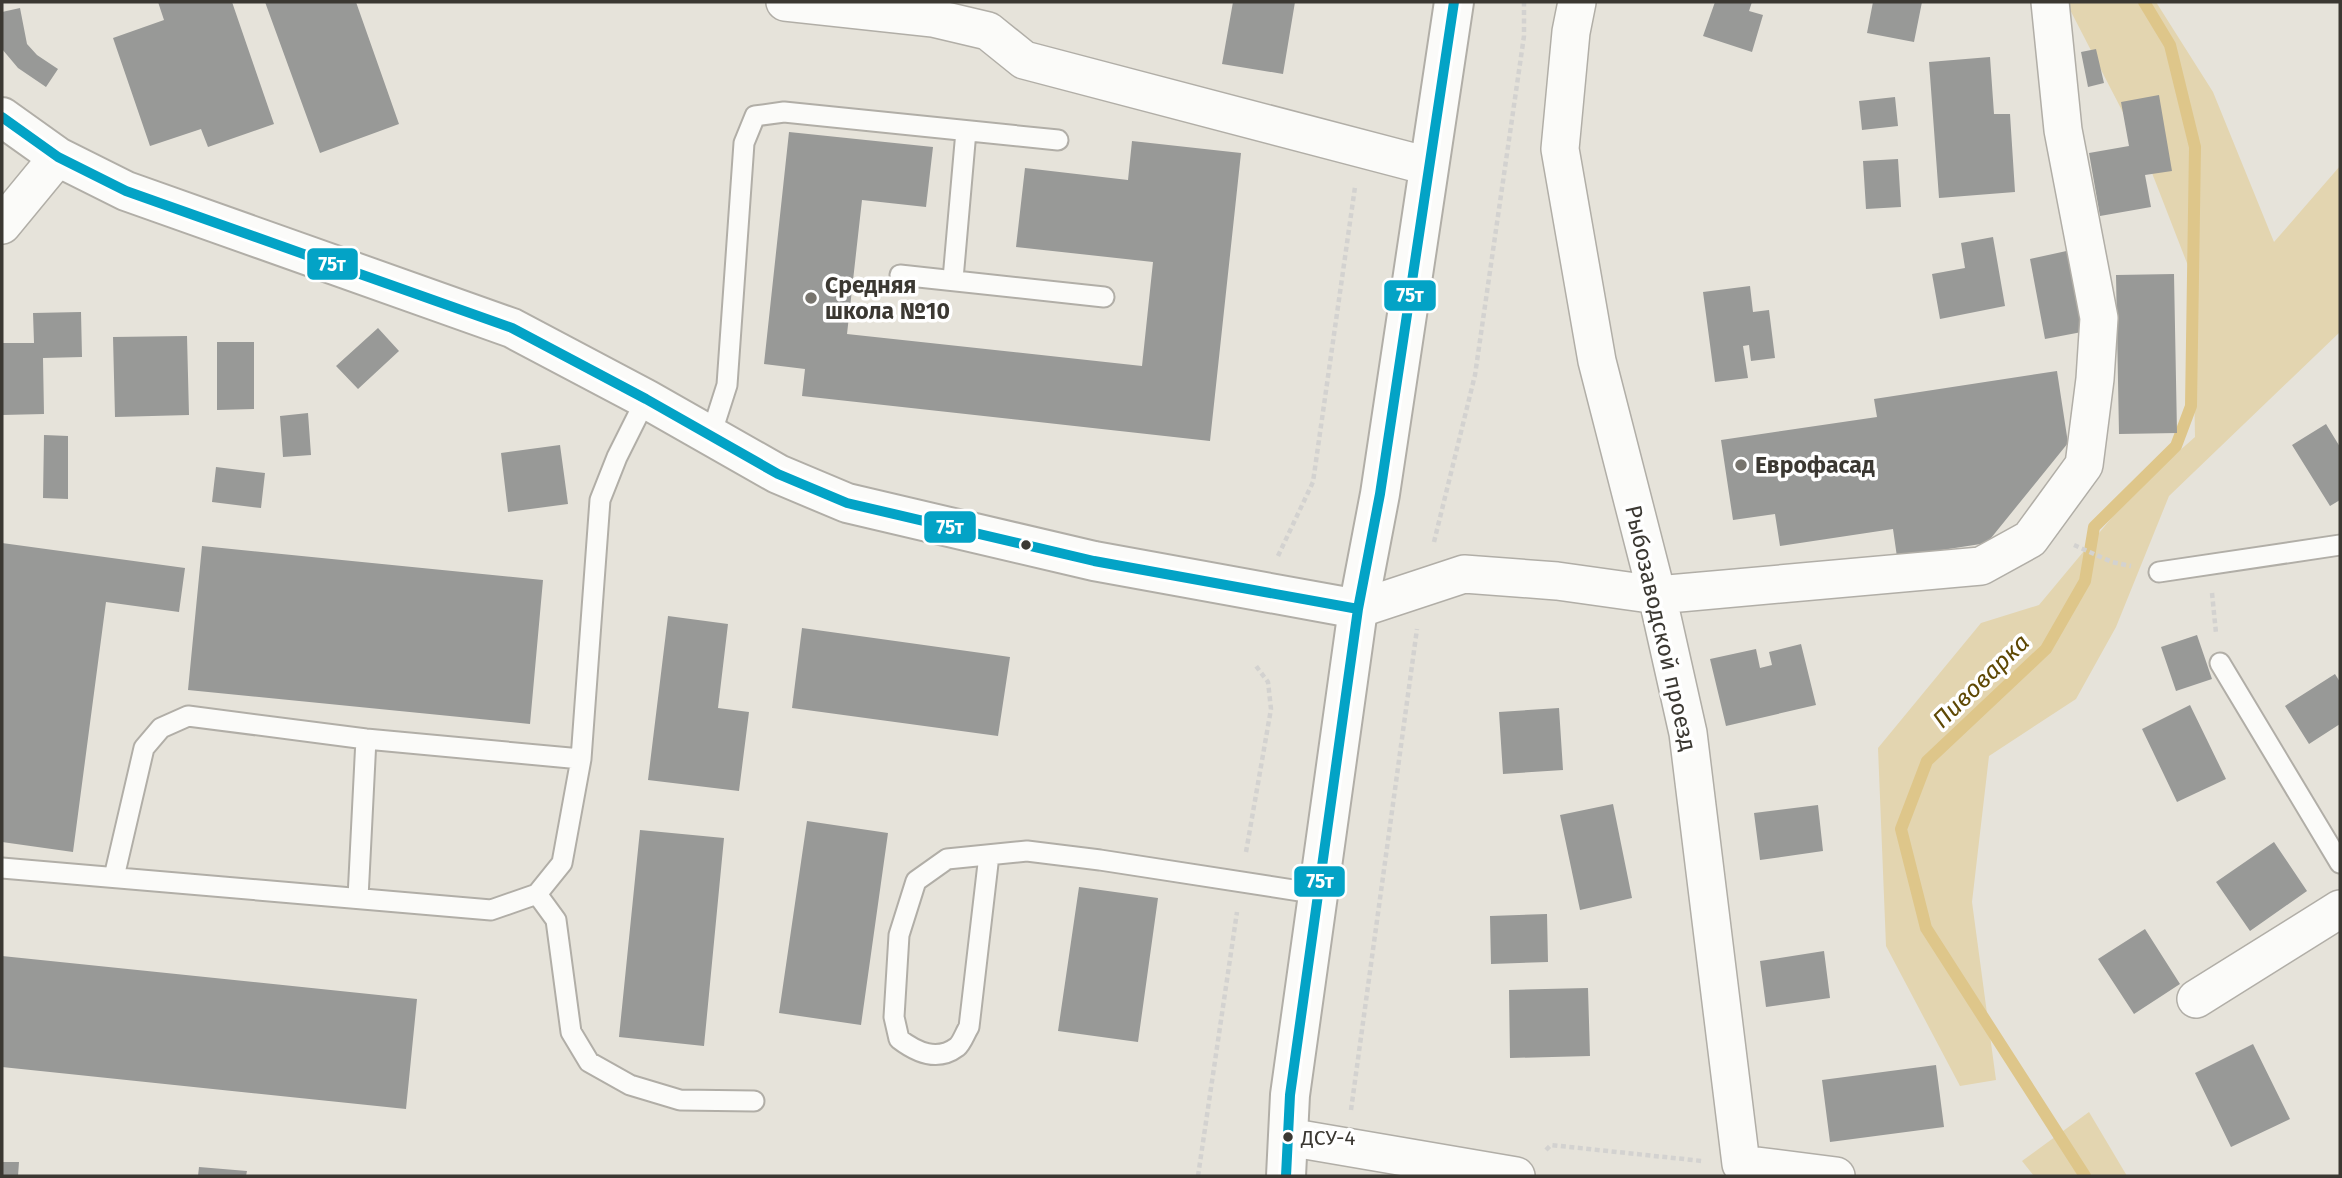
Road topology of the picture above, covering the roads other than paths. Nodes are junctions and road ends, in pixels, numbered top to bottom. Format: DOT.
graph roads {
  1 [pos="785,2"];
  2 [pos="1454,2"];
  3 [pos="1577,2"];
  4 [pos="2050,2"];
  5 [pos="992,17"];
  6 [pos="2,117"];
  7 [pos="966,131"];
  8 [pos="1058,140"];
  9 [pos="58,157"];
  10 [pos="1428,166"];
  11 [pos="2,225"];
  12 [pos="900,275"];
  13 [pos="953,279"];
  14 [pos="1104,297"];
  15 [pos="646,399"];
  16 [pos="711,435"];
  17 [pos="2340,545"];
  18 [pos="2159,572"];
  19 [pos="1657,595"];
  20 [pos="1358,609"];
  21 [pos="2220,663"];
  22 [pos="366,739"];
  23 [pos="581,759"];
  24 [pos="989,855"];
  25 [pos="2340,863"];
  26 [pos="2,868"];
  27 [pos="114,877"];
  28 [pos="537,894"];
  29 [pos="1319,894"];
  30 [pos="358,898"];
  31 [pos="2340,909"];
  32 [pos="2196,999"];
  33 [pos="1290,1095"];
  34 [pos="754,1101"];
  35 [pos="1288,1137"];
  36 [pos="1368,1163"];
  37 [pos="1515,1175"];
  38 [pos="1270,1176"];
  39 [pos="1286,1176"];
  40 [pos="1836,1176"];
  1 -- 5 [label="street"];
  2 -- 10 [label="street"];
  3 -- 19 [label="street, Рыбозаводской проезд"];
  4 -- 19 [label="street"];
  5 -- 10 [label="street"];
  6 -- 9 [label="street"];
  7 -- 8 [label="lane"];
  7 -- 13 [label="lane"];
  7 -- 16 [label="lane"];
  9 -- 11 [label="street"];
  9 -- 15 [label="street"];
  10 -- 20 [label="street"];
  12 -- 13 [label="lane"];
  13 -- 14 [label="lane"];
  15 -- 16 [label="street"];
  15 -- 23 [label="lane"];
  16 -- 20 [label="street"];
  17 -- 18 [label="lane"];
  19 -- 20 [label="street"];
  19 -- 40 [label="street, Рыбозаводской проезд"];
  20 -- 29 [label="street"];
  21 -- 25 [label="lane"];
  22 -- 23 [label="lane"];
  22 -- 27 [label="lane"];
  22 -- 30 [label="lane"];
  23 -- 28 [label="lane"];
  24 -- 24 [label="lane"];
  24 -- 29 [label="lane"];
  26 -- 27 [label="lane"];
  27 -- 30 [label="lane"];
  28 -- 30 [label="lane"];
  28 -- 34 [label="lane"];
  29 -- 33 [label="street"];
  31 -- 32 [label="street"];
  33 -- 35 [label="street"];
  33 -- 38 [label="street"];
  35 -- 36 [label="street"];
  35 -- 39 [label="street"];
  36 -- 37 [label="street"];
}
